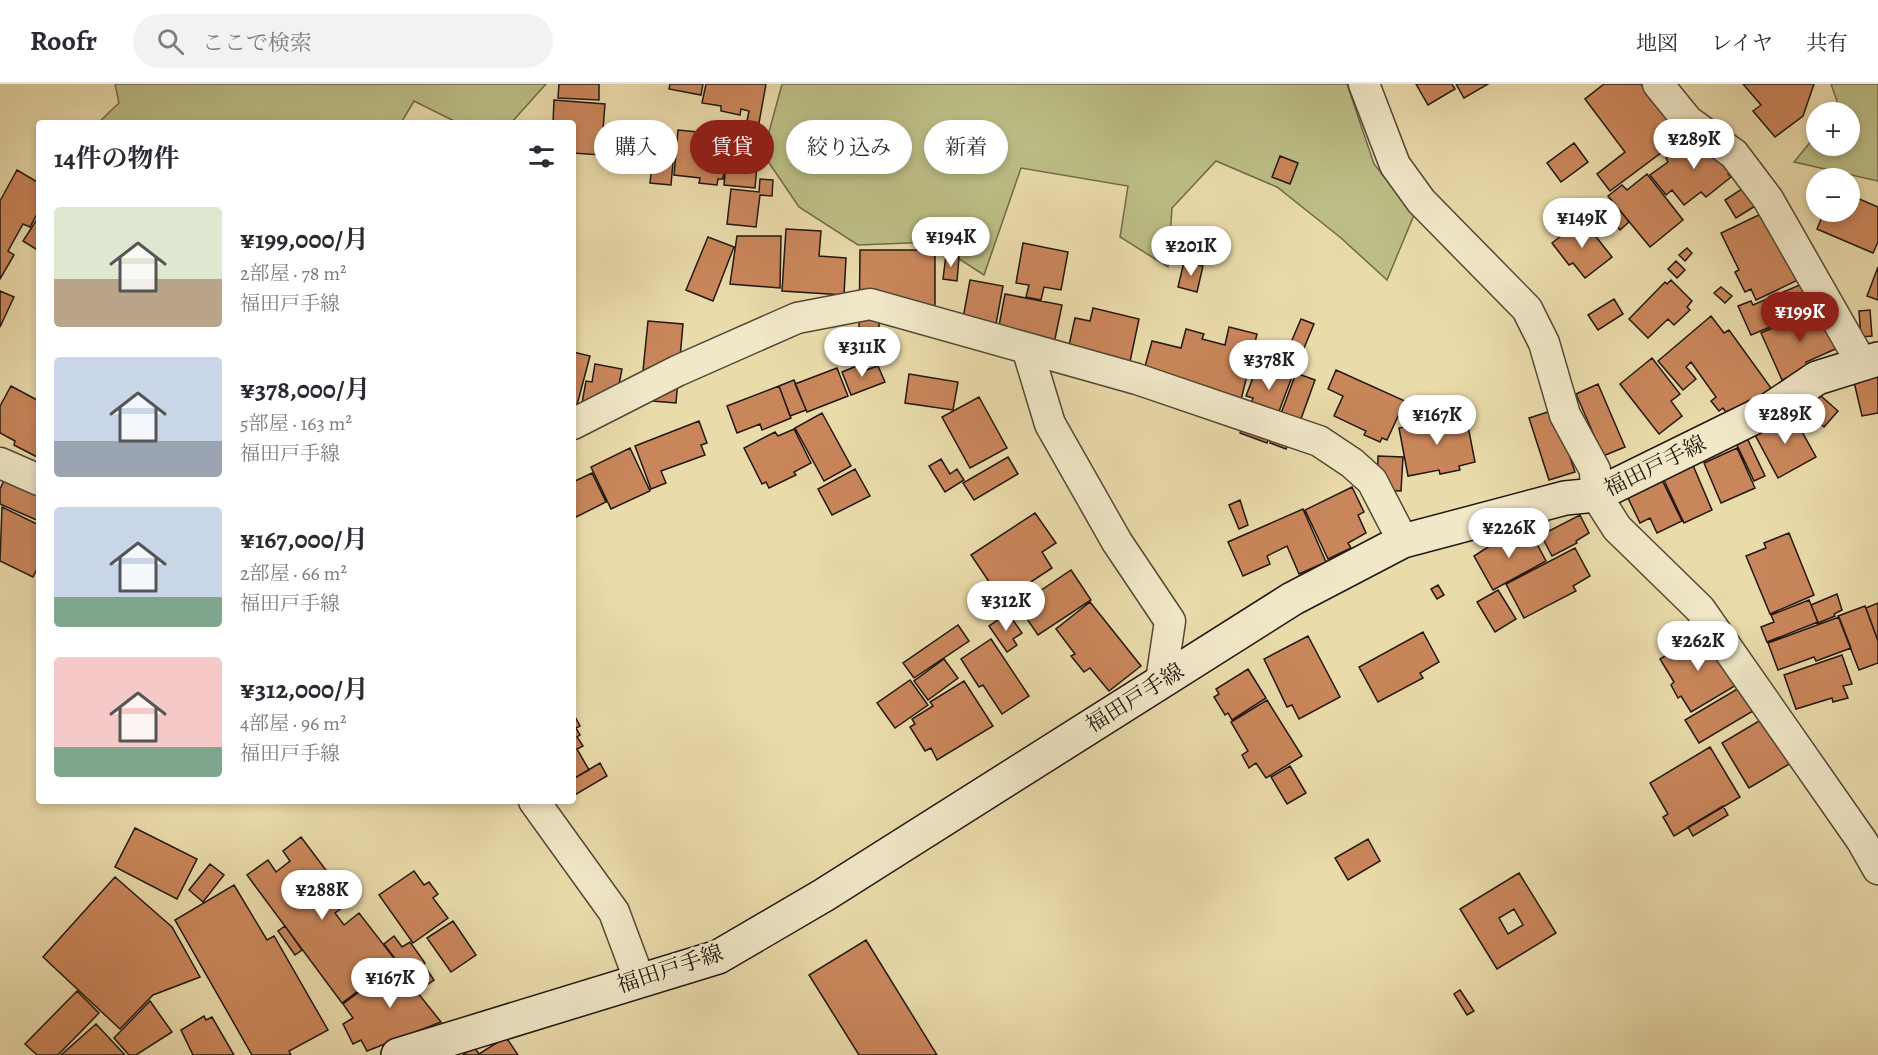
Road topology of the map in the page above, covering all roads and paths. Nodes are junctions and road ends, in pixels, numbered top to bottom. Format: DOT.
graph roads {
  1 [pos="1364,84"];
  2 [pos="1658,84"];
  3 [pos="1027,348"];
  4 [pos="1869,360"];
  5 [pos="576,422"];
  6 [pos="0,463"];
  7 [pos="36,479"];
  8 [pos="1596,495"];
  9 [pos="1403,541"];
  10 [pos="1161,681"];
  11 [pos="536,804"];
  12 [pos="1878,869"];
  13 [pos="639,979"];
  14 [pos="404,1054"];
  1 -- 8 [label="street"];
  2 -- 4 [label="street"];
  3 -- 5 [label="street"];
  3 -- 9 [label="street"];
  3 -- 10 [label="street"];
  4 -- 8 [label="main road, 福田戸手線"];
  6 -- 7 [label="street"];
  8 -- 9 [label="main road, 福田戸手線"];
  8 -- 12 [label="street"];
  9 -- 10 [label="main road, 福田戸手線"];
  10 -- 13 [label="main road, 福田戸手線"];
  11 -- 13 [label="street"];
  13 -- 14 [label="main road, 福田戸手線"];
}
